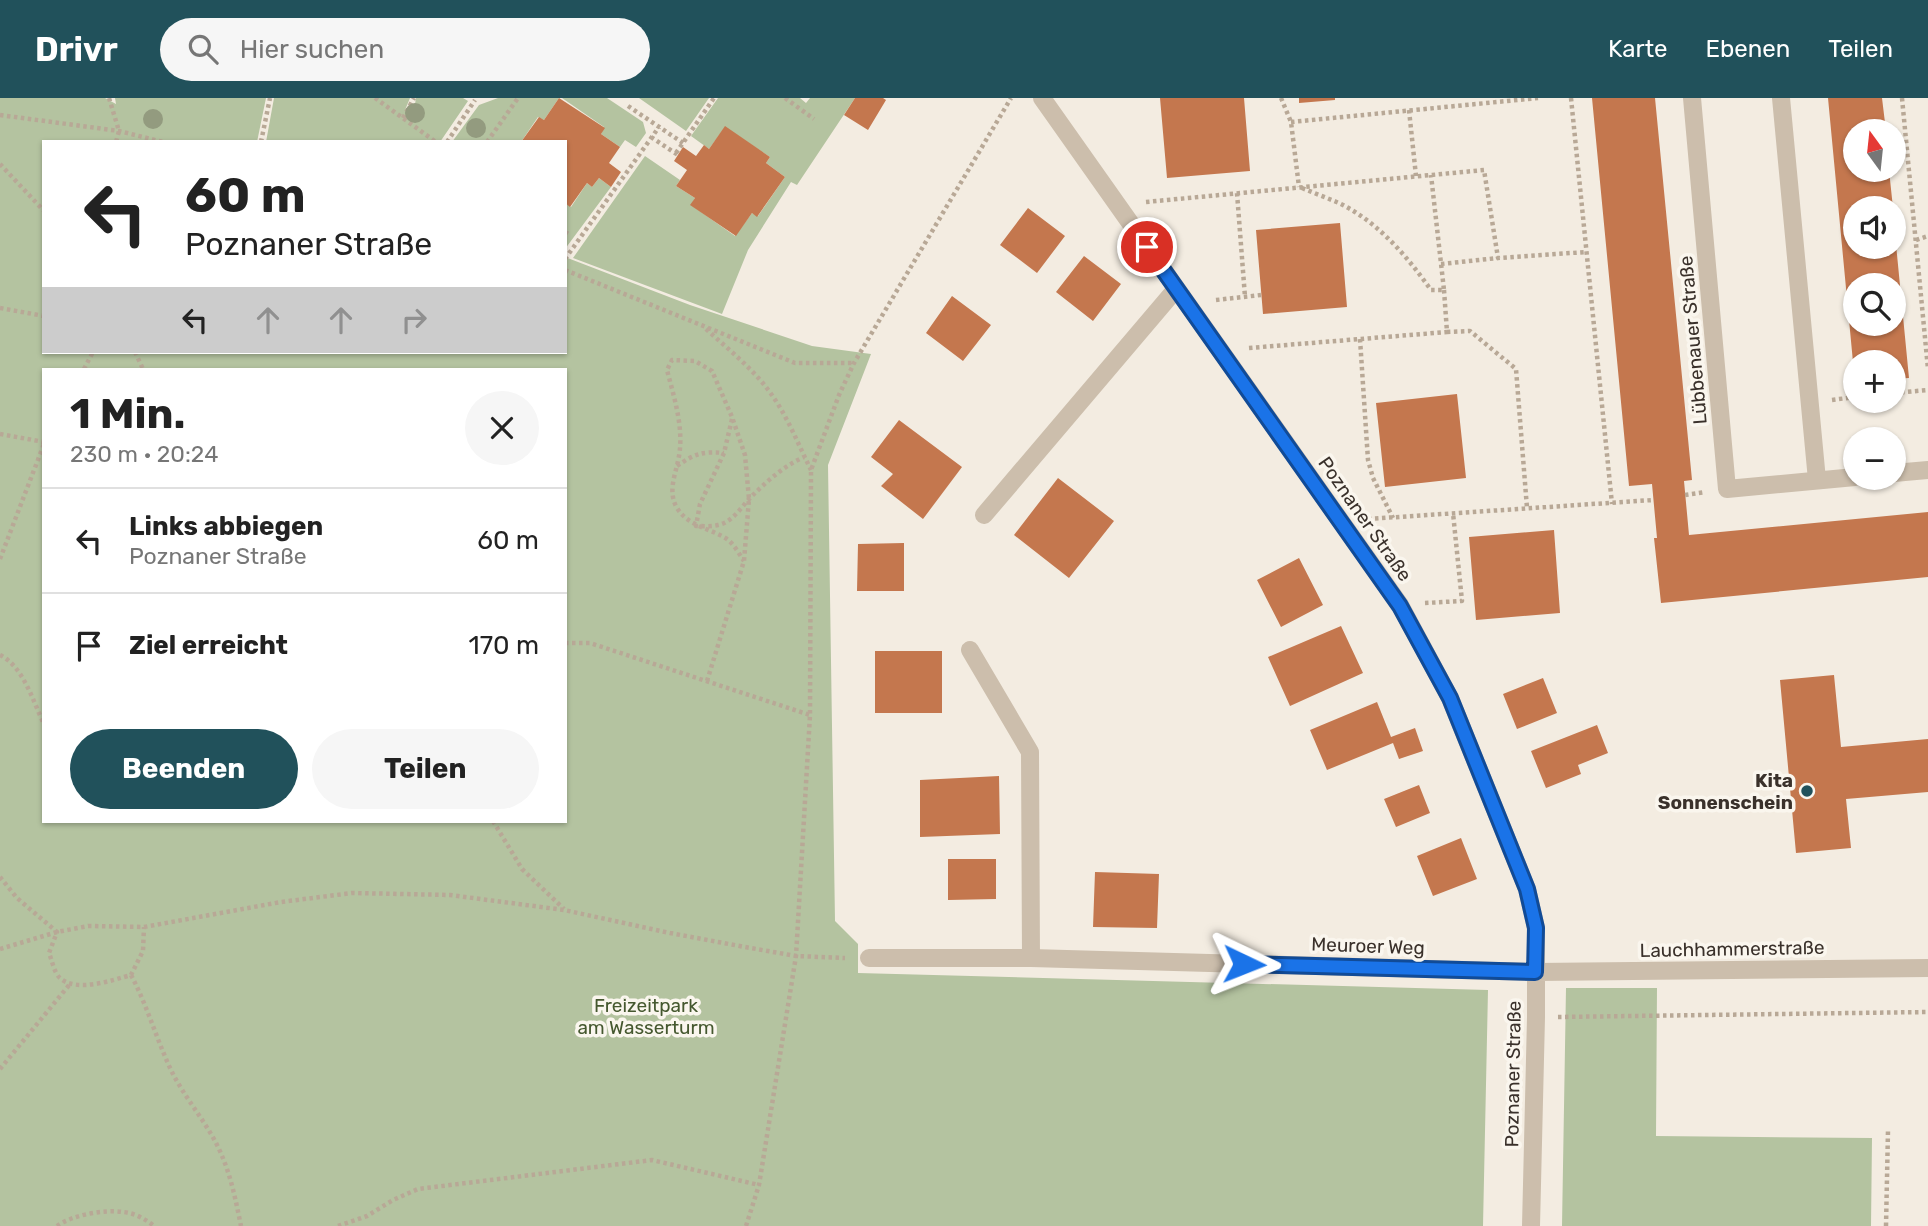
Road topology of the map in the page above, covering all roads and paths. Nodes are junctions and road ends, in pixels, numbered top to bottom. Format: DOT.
graph roads {
  1 [pos="109,98"];
  2 [pos="270,98"];
  3 [pos="375,98"];
  4 [pos="414,98"];
  5 [pos="517,98"];
  6 [pos="714,98"];
  7 [pos="785,98"];
  8 [pos="1011,98"];
  9 [pos="1042,98"];
  10 [pos="1281,98"];
  11 [pos="1538,98"];
  12 [pos="1571,98"];
  13 [pos="1692,98"];
  14 [pos="1781,98"];
  15 [pos="1902,98"];
  16 [pos="475,100"];
  17 [pos="628,106"];
  18 [pos="1409,110"];
  19 [pos="0,114"];
  20 [pos="403,118"];
  21 [pos="814,119"];
  22 [pos="1290,122"];
  23 [pos="659,127"];
  24 [pos="119,131"];
  25 [pos="651,137"];
  26 [pos="117,140"];
  27 [pos="155,140"];
  28 [pos="261,140"];
  29 [pos="433,140"];
  30 [pos="448,140"];
  31 [pos="488,140"];
  32 [pos="683,143"];
  33 [pos="0,164"];
  34 [pos="1431,175"];
  35 [pos="1416,176"];
  36 [pos="1299,187"];
  37 [pos="1237,193"];
  38 [pos="1117,205"];
  39 [pos="42,209"];
  40 [pos="1928,236"];
  41 [pos="1916,240"];
  42 [pos="1586,252"];
  43 [pos="567,256"];
  44 [pos="1498,258"];
  45 [pos="1441,264"];
  46 [pos="567,271"];
  47 [pos="1177,289"];
  48 [pos="1444,290"];
  49 [pos="1261,295"];
  50 [pos="1245,297"];
  51 [pos="1187,304"];
  52 [pos="0,308"];
  53 [pos="42,316"];
  54 [pos="703,326"];
  55 [pos="1447,332"];
  56 [pos="1360,339"];
  57 [pos="1219,351"];
  58 [pos="853,363"];
  59 [pos="1928,369"];
  60 [pos="1928,390"];
  61 [pos="1906,392"];
  62 [pos="732,417"];
  63 [pos="0,434"];
  64 [pos="42,443"];
  65 [pos="42,448"];
  66 [pos="724,453"];
  67 [pos="804,457"];
  68 [pos="676,467"];
  69 [pos="811,470"];
  70 [pos="1928,470"];
  71 [pos="1906,472"];
  72 [pos="1843,478"];
  73 [pos="1817,481"];
  74 [pos="749,499"];
  75 [pos="1653,500"];
  76 [pos="1612,504"];
  77 [pos="1527,508"];
  78 [pos="1453,513"];
  79 [pos="984,515"];
  80 [pos="1393,518"];
  81 [pos="1340,521"];
  82 [pos="696,526"];
  83 [pos="0,559"];
  84 [pos="744,561"];
  85 [pos="1400,606"];
  86 [pos="567,643"];
  87 [pos="970,650"];
  88 [pos="0,655"];
  89 [pos="707,681"];
  90 [pos="810,715"];
  91 [pos="42,720"];
  92 [pos="494,823"];
  93 [pos="0,877"];
  94 [pos="564,909"];
  95 [pos="144,927"];
  96 [pos="57,932"];
  97 [pos="0,949"];
  98 [pos="796,956"];
  99 [pos="869,958"];
  100 [pos="1031,958"];
  101 [pos="1928,968"];
  102 [pos="1535,972"];
  103 [pos="131,975"];
  104 [pos="69,984"];
  105 [pos="1928,1012"];
  106 [pos="1536,1017"];
  107 [pos="0,1069"];
  108 [pos="1888,1130"];
  109 [pos="759,1185"];
  110 [pos="57,1226"];
  111 [pos="154,1226"];
  112 [pos="241,1226"];
  113 [pos="338,1226"];
  114 [pos="746,1226"];
  115 [pos="1531,1226"];
  116 [pos="1886,1226"];
  1 -- 24 [label="path"];
  2 -- 28 [label="path"];
  3 -- 20 [label="path"];
  4 -- 20 [label="path"];
  5 -- 31 [label="path"];
  6 -- 32 [label="path"];
  7 -- 21 [label="path"];
  8 -- 58 [label="path"];
  9 -- 38 [label="street, Poznaner Straße"];
  10 -- 22 [label="path"];
  11 -- 18 [label="path"];
  12 -- 42 [label="path"];
  13 -- 73 [label="street, Lübbenauer Straße"];
  14 -- 73 [label="street"];
  15 -- 41 [label="path"];
  16 -- 30 [label="path"];
  17 -- 23 [label="path"];
  18 -- 22 [label="path"];
  18 -- 35 [label="path"];
  19 -- 24 [label="path"];
  20 -- 29 [label="path"];
  22 -- 36 [label="path"];
  23 -- 25 [label="path"];
  23 -- 32 [label="path"];
  24 -- 26 [label="path"];
  24 -- 27 [label="path"];
  25 -- 32 [label="path"];
  25 -- 43 [label="path"];
  33 -- 39 [label="path"];
  34 -- 35 [label="path"];
  34 -- 44 [label="path"];
  34 -- 45 [label="path"];
  35 -- 36 [label="path"];
  36 -- 37 [label="path"];
  36 -- 48 [label="path"];
  37 -- 38 [label="path"];
  37 -- 50 [label="path"];
  38 -- 47 [label="street, Poznaner Straße"];
  40 -- 41 [label="path"];
  41 -- 59 [label="path"];
  42 -- 44 [label="path"];
  42 -- 76 [label="path"];
  44 -- 45 [label="path"];
  45 -- 48 [label="path"];
  46 -- 54 [label="path"];
  47 -- 51 [label="street, Poznaner Straße"];
  47 -- 79 [label="street"];
  48 -- 55 [label="path"];
  49 -- 50 [label="path"];
  50 -- 51 [label="path"];
  51 -- 57 [label="street, Poznaner Straße"];
  52 -- 53 [label="path"];
  54 -- 58 [label="path"];
  54 -- 67 [label="path"];
  55 -- 56 [label="path"];
  55 -- 77 [label="path"];
  56 -- 57 [label="path"];
  56 -- 80 [label="path"];
  57 -- 81 [label="street, Poznaner Straße"];
  58 -- 69 [label="path"];
  60 -- 61 [label="path"];
  62 -- 66 [label="path"];
  62 -- 68 [label="path"];
  62 -- 74 [label="path"];
  63 -- 64 [label="path"];
  65 -- 83 [label="path"];
  66 -- 68 [label="path"];
  66 -- 82 [label="path"];
  67 -- 69 [label="path"];
  67 -- 74 [label="path"];
  68 -- 82 [label="path"];
  69 -- 90 [label="path"];
  70 -- 71 [label="street"];
  72 -- 73 [label="street, Lübbenauer Straße"];
  74 -- 82 [label="path"];
  74 -- 84 [label="path"];
  75 -- 76 [label="path"];
  76 -- 77 [label="path"];
  77 -- 78 [label="path"];
  78 -- 80 [label="path"];
  78 -- 85 [label="path"];
  80 -- 81 [label="path"];
  81 -- 85 [label="street, Poznaner Straße"];
  82 -- 84 [label="path"];
  84 -- 89 [label="path"];
  85 -- 102 [label="street, Poznaner Straße"];
  86 -- 89 [label="path"];
  87 -- 100 [label="street"];
  88 -- 91 [label="path"];
  89 -- 90 [label="path"];
  90 -- 98 [label="path"];
  92 -- 94 [label="path"];
  93 -- 96 [label="path"];
  94 -- 95 [label="path"];
  94 -- 98 [label="path"];
  95 -- 96 [label="path"];
  95 -- 103 [label="path"];
  96 -- 97 [label="path"];
  96 -- 104 [label="path"];
  98 -- 99 [label="path"];
  98 -- 109 [label="path"];
  99 -- 100 [label="street, Meuroer Weg"];
  100 -- 102 [label="street, Meuroer Weg"];
  101 -- 102 [label="street, Lauchhammerstraße"];
  102 -- 106 [label="street, Poznaner Straße"];
  103 -- 104 [label="path"];
  103 -- 112 [label="path"];
  104 -- 107 [label="path"];
  105 -- 106 [label="path"];
  106 -- 115 [label="street, Poznaner Straße"];
  108 -- 116 [label="path"];
  109 -- 113 [label="path"];
  109 -- 114 [label="path"];
  110 -- 111 [label="path"];
}
